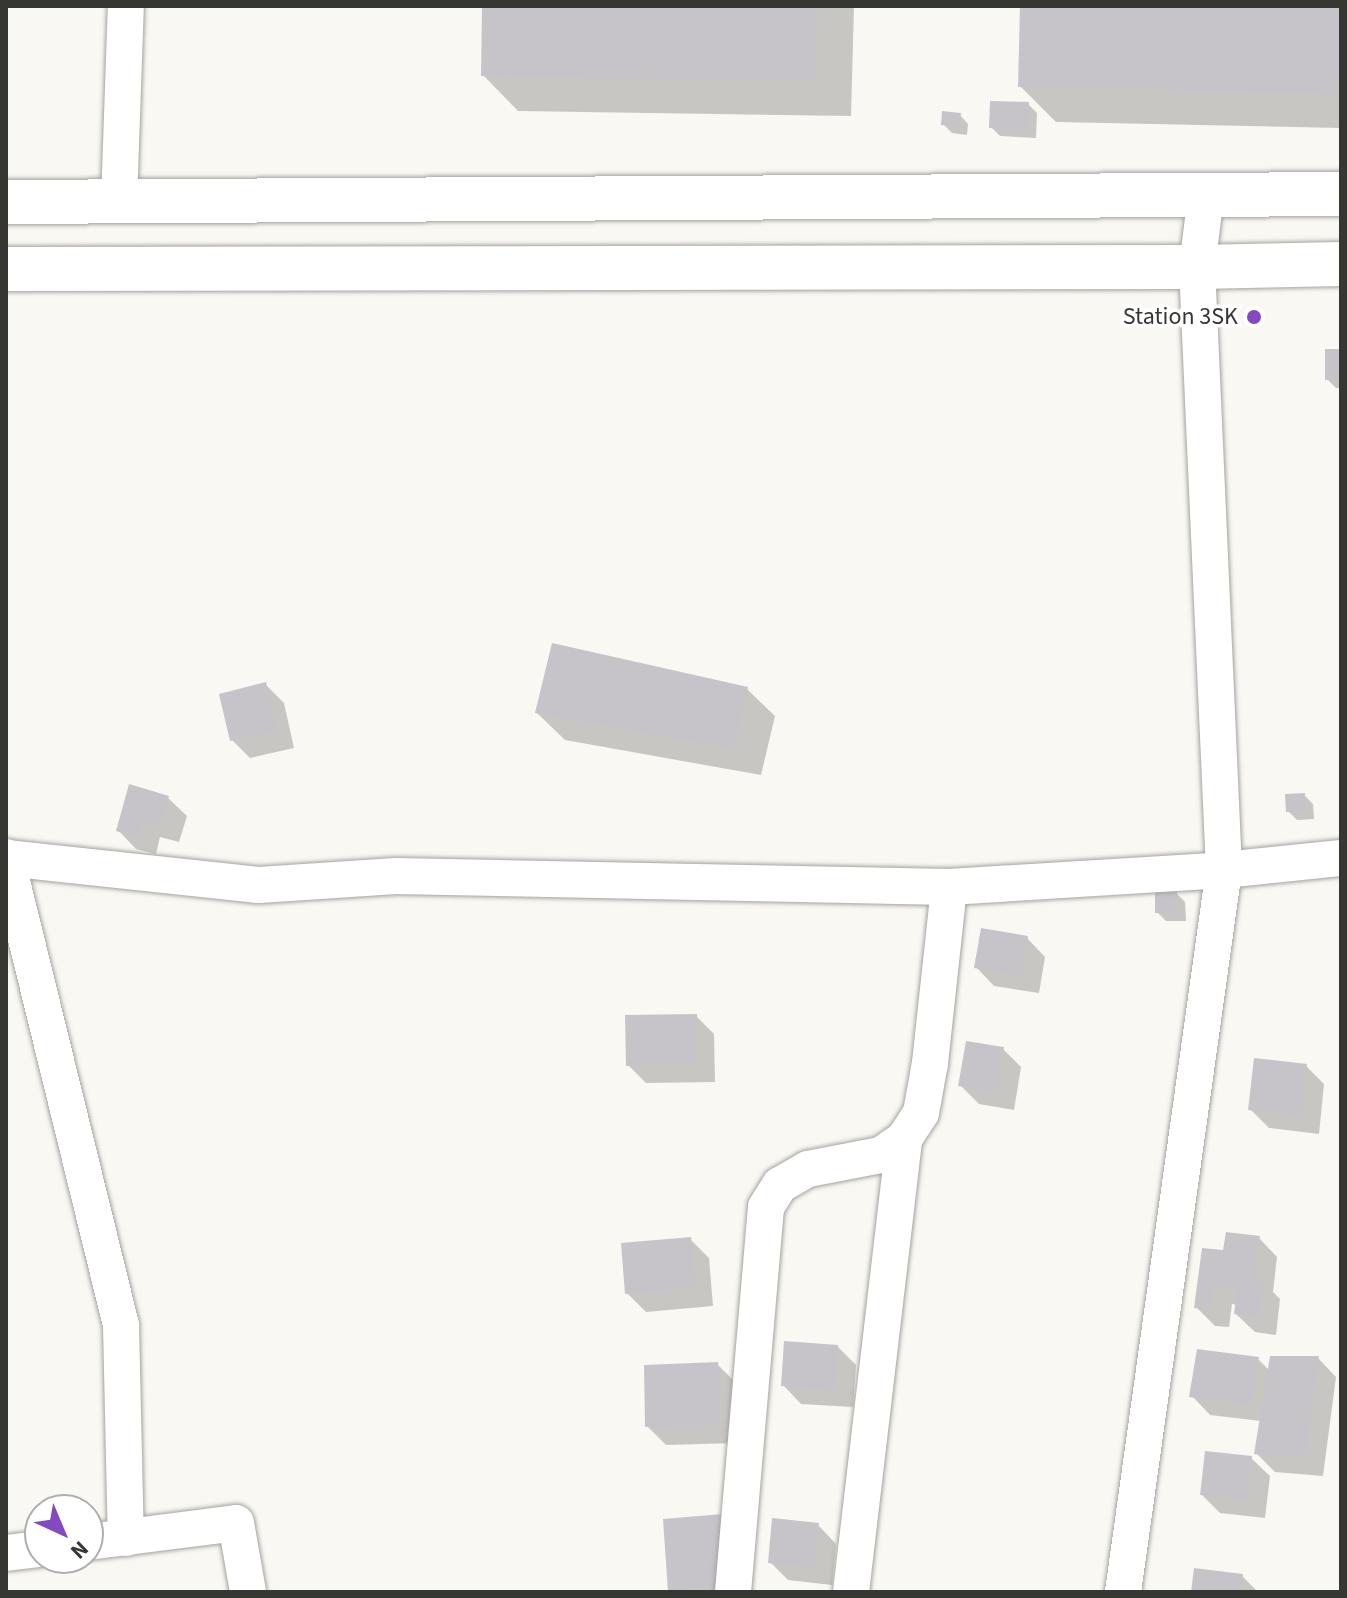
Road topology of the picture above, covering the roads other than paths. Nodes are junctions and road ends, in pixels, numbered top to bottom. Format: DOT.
graph roads {
  1 [pos="126,6"];
  2 [pos="1341,194"];
  3 [pos="1206,195"];
  4 [pos="6,202"];
  5 [pos="119,202"];
  6 [pos="1341,264"];
  7 [pos="1197,267"];
  8 [pos="6,269"];
  9 [pos="6,858"];
  10 [pos="1341,858"];
  11 [pos="1224,870"];
  12 [pos="949,887"];
  13 [pos="904,1139"];
  14 [pos="126,1538"];
  15 [pos="104,1540"];
  16 [pos="248,1592"];
  17 [pos="733,1592"];
  18 [pos="851,1592"];
  19 [pos="1123,1592"];
  1 -- 5 [label="street"];
  2 -- 3 [label="main road"];
  3 -- 5 [label="main road"];
  3 -- 7 [label="street"];
  4 -- 5 [label="main road"];
  6 -- 7 [label="main road"];
  7 -- 8 [label="main road"];
  7 -- 11 [label="street"];
  9 -- 12 [label="street"];
  9 -- 14 [label="street"];
  10 -- 11 [label="street"];
  11 -- 12 [label="street"];
  11 -- 19 [label="street"];
  12 -- 13 [label="street"];
  13 -- 17 [label="street"];
  13 -- 18 [label="street"];
  14 -- 15 [label="street"];
  14 -- 16 [label="street"];
}
